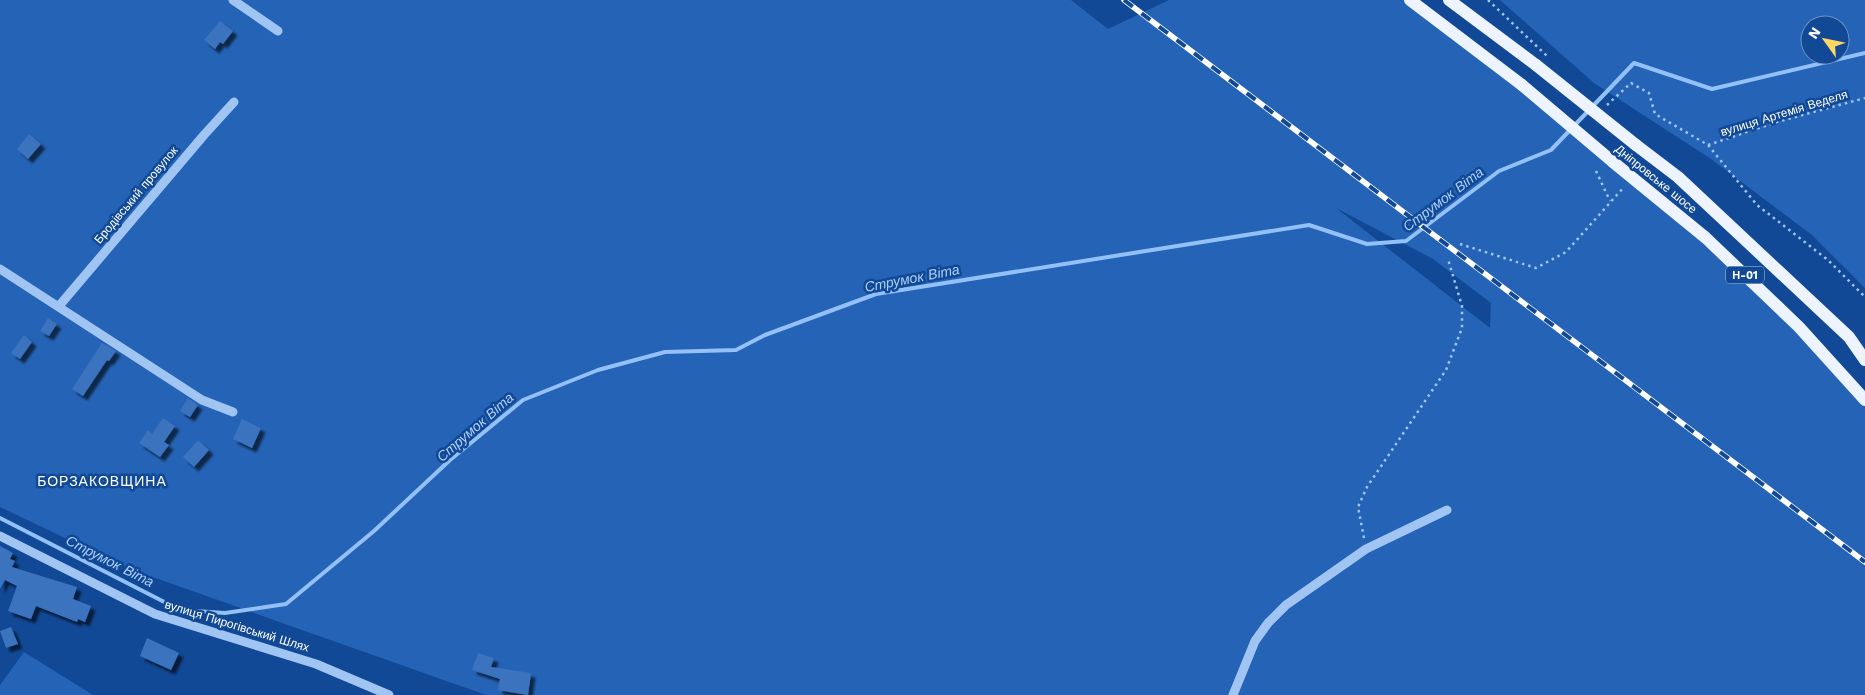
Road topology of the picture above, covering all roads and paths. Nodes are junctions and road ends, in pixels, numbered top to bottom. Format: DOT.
graph roads {
  1 [pos="233,0"];
  2 [pos="1410,0"];
  3 [pos="1449,0"];
  4 [pos="1488,0"];
  5 [pos="278,31"];
  6 [pos="1550,58"];
  7 [pos="1865,98"];
  8 [pos="234,102"];
  9 [pos="1603,102"];
  10 [pos="1708,145"];
  11 [pos="1596,171"];
  12 [pos="1632,177"];
  13 [pos="1610,202"];
  14 [pos="1460,244"];
  15 [pos="1448,259"];
  16 [pos="0,269"];
  17 [pos="1865,297"];
  18 [pos="60,306"];
  19 [pos="1865,360"];
  20 [pos="1865,400"];
  21 [pos="233,412"];
  22 [pos="1447,510"];
  23 [pos="0,536"];
  24 [pos="1366,549"];
  25 [pos="390,695"];
  26 [pos="1233,695"];
  1 -- 5 [label="street"];
  2 -- 12 [label="main road, Дніпровське шосе / Н-01, bridge"];
  3 -- 19 [label="main road, Дніпровське шосе / Н-01, bridge"];
  4 -- 6 [label="path"];
  7 -- 10 [label="path, вулиця Артемія Веделя"];
  8 -- 18 [label="street, Бродівський провулок"];
  9 -- 10 [label="path"];
  10 -- 17 [label="path"];
  11 -- 13 [label="path"];
  12 -- 13 [label="path"];
  12 -- 20 [label="main road, Дніпровське шосе / Н-01"];
  13 -- 14 [label="path"];
  15 -- 24 [label="path"];
  16 -- 18 [label="street"];
  18 -- 21 [label="street"];
  22 -- 24 [label="street"];
  23 -- 25 [label="street, вулиця Пирогівський Шлях"];
  24 -- 26 [label="street"];
}
